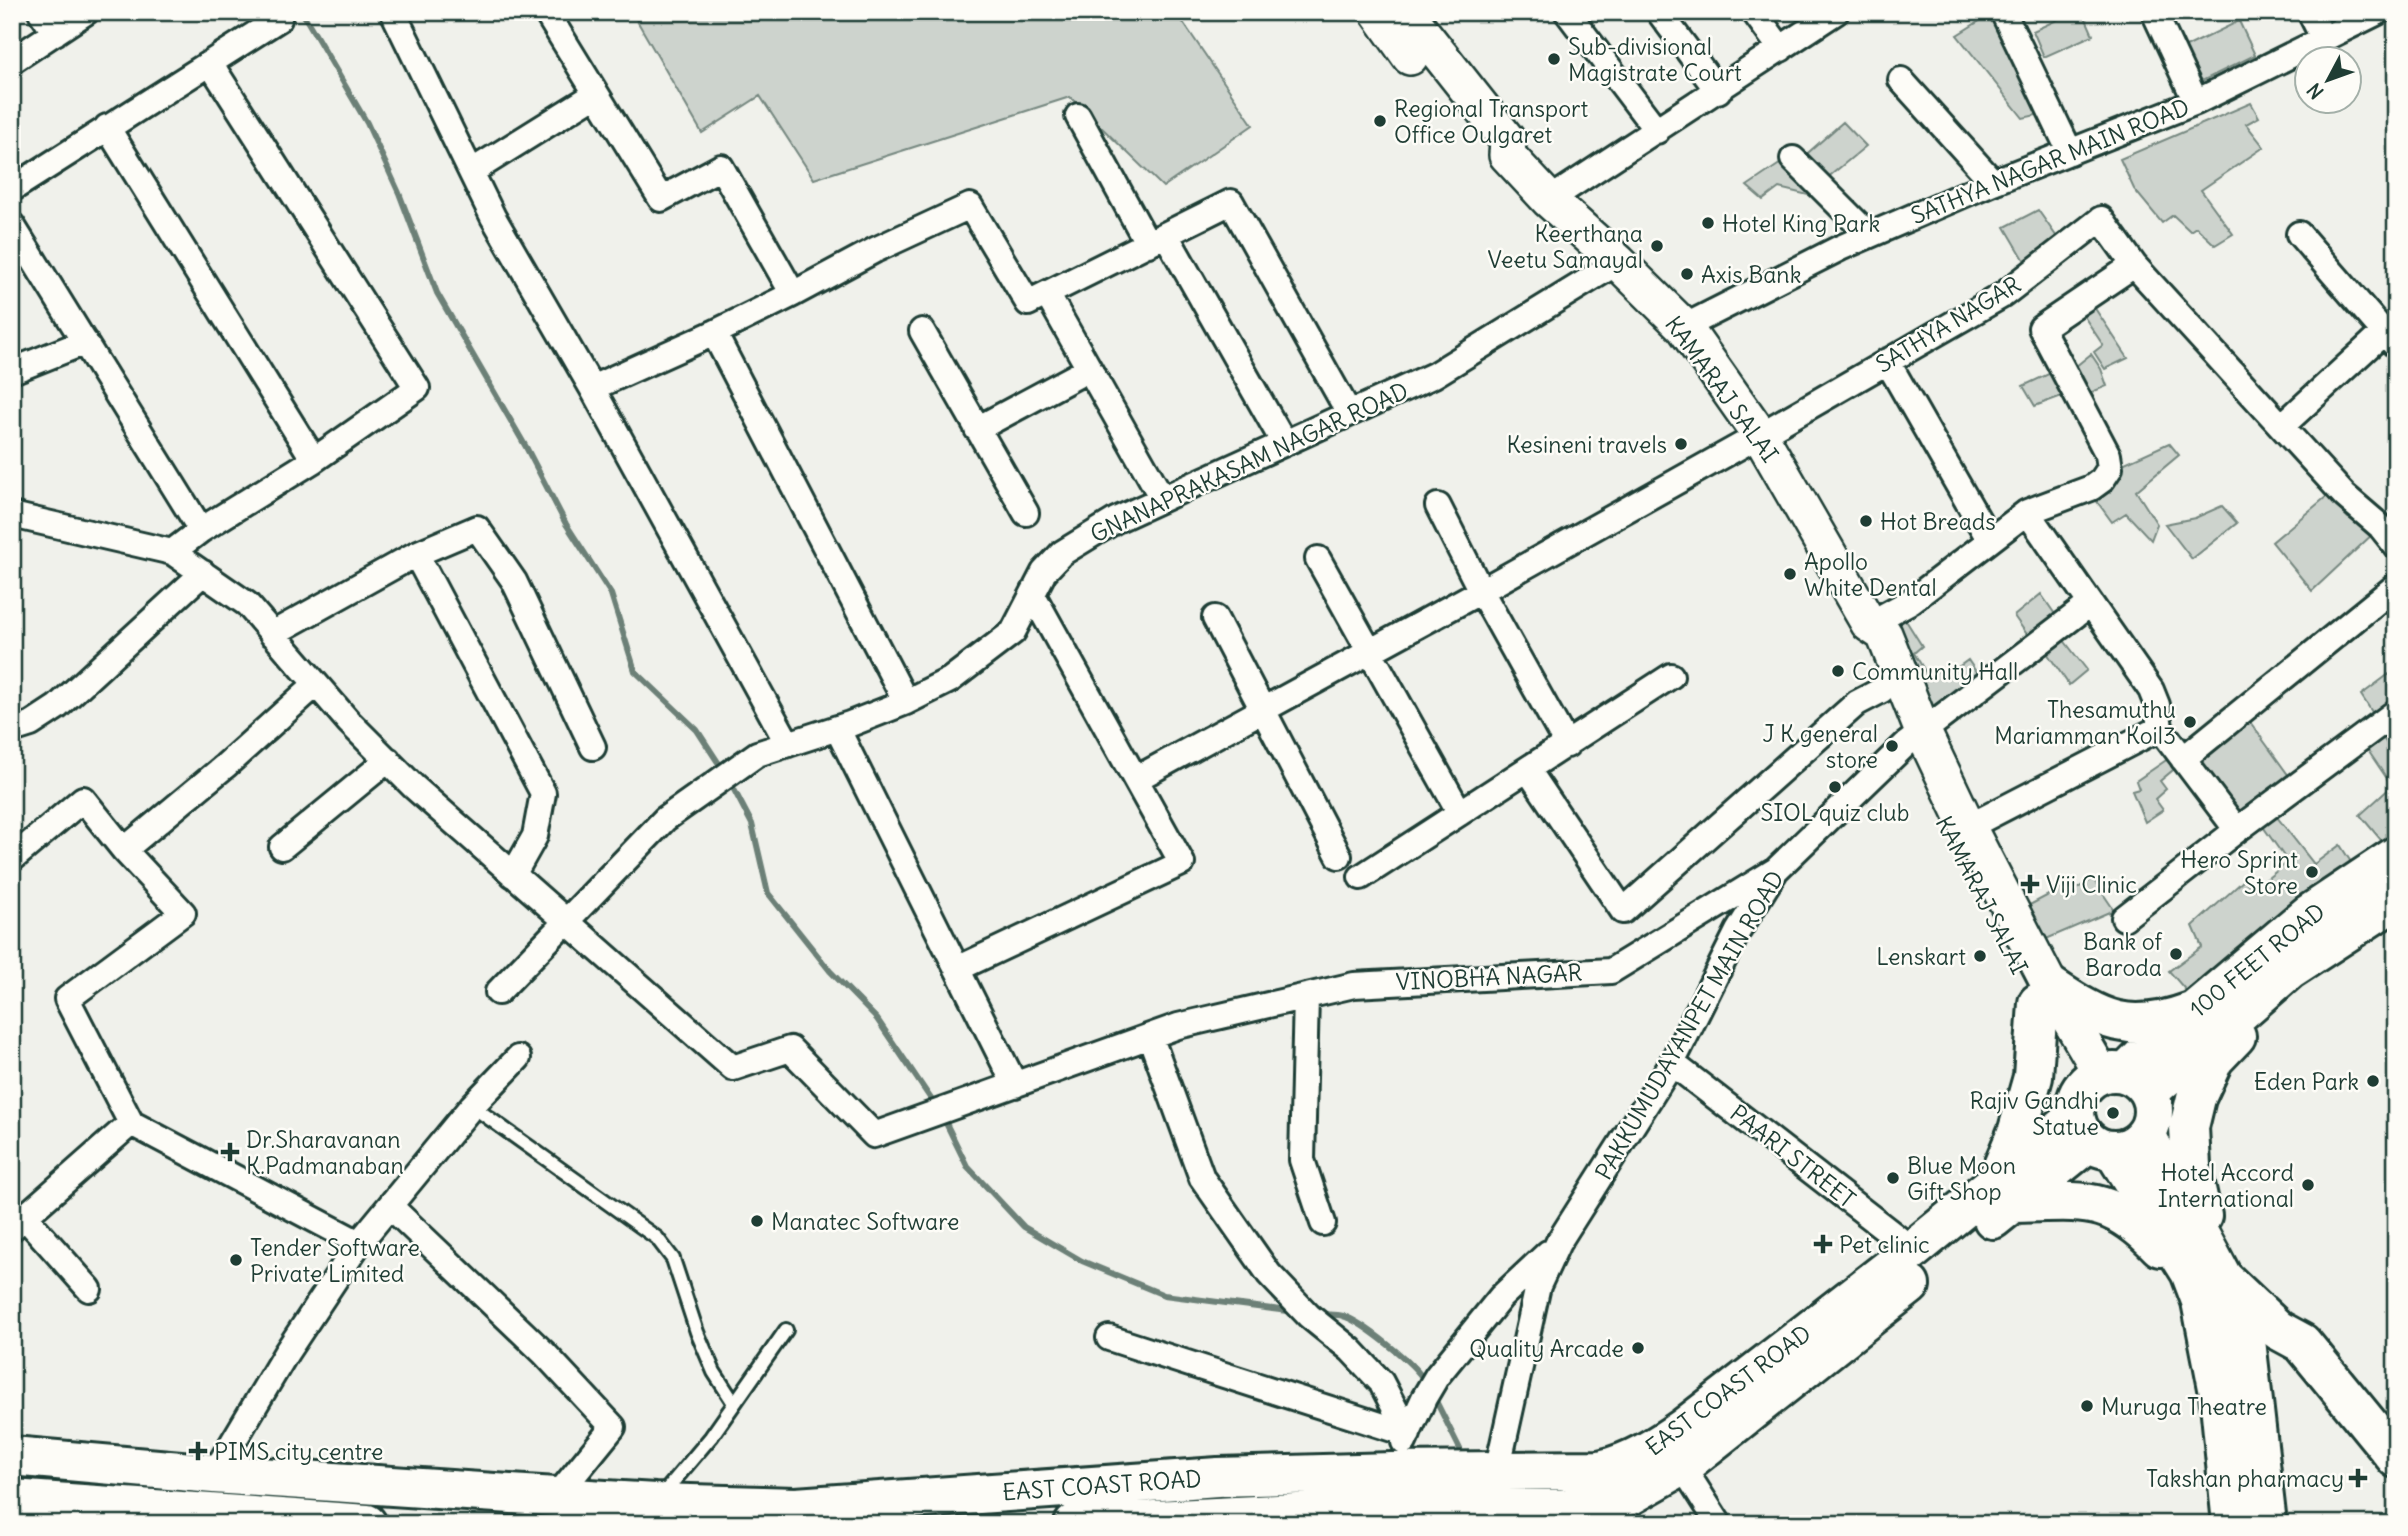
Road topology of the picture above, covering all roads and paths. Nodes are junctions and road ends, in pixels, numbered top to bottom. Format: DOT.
graph roads {
  1 [pos="41,12"];
  2 [pos="86,12"];
  3 [pos="276,12"];
  4 [pos="393,12"];
  5 [pos="546,12"];
  6 [pos="1378,12"];
  7 [pos="1406,12"];
  8 [pos="1567,12"];
  9 [pos="1659,12"];
  10 [pos="1754,12"];
  11 [pos="1836,12"];
  12 [pos="2003,12"];
  13 [pos="2154,12"];
  14 [pos="2310,12"];
  15 [pos="2378,12"];
  16 [pos="55,33"];
  17 [pos="2324,40"];
  18 [pos="1781,49"];
  19 [pos="12,61"];
  20 [pos="210,64"];
  21 [pos="1900,80"];
  22 [pos="1718,91"];
  23 [pos="596,94"];
  24 [pos="2196,102"];
  25 [pos="1078,116"];
  26 [pos="107,127"];
  27 [pos="1657,131"];
  28 [pos="2070,152"];
  29 [pos="1507,155"];
  30 [pos="1793,159"];
  31 [pos="471,172"];
  32 [pos="1993,182"];
  33 [pos="12,189"];
  34 [pos="1549,200"];
  35 [pos="12,225"];
  36 [pos="2299,233"];
  37 [pos="1868,235"];
  38 [pos="1157,240"];
  39 [pos="1618,262"];
  40 [pos="2134,265"];
  41 [pos="793,294"];
  42 [pos="1047,294"];
  43 [pos="1684,327"];
  44 [pos="922,331"];
  45 [pos="714,333"];
  46 [pos="2389,340"];
  47 [pos="85,342"];
  48 [pos="1887,361"];
  49 [pos="1089,369"];
  50 [pos="12,371"];
  51 [pos="592,388"];
  52 [pos="1349,413"];
  53 [pos="2282,426"];
  54 [pos="976,429"];
  55 [pos="1760,435"];
  56 [pos="1284,443"];
  57 [pos="314,460"];
  58 [pos="1162,498"];
  59 [pos="1438,506"];
  60 [pos="2027,512"];
  61 [pos="1026,513"];
  62 [pos="12,515"];
  63 [pos="201,530"];
  64 [pos="1989,539"];
  65 [pos="2396,546"];
  66 [pos="172,552"];
  67 [pos="416,554"];
  68 [pos="1318,559"];
  69 [pos="203,573"];
  70 [pos="2396,586"];
  71 [pos="1481,591"];
  72 [pos="1033,595"];
  73 [pos="2090,604"];
  74 [pos="1215,618"];
  75 [pos="1868,624"];
  76 [pos="272,634"];
  77 [pos="1370,650"];
  78 [pos="1671,676"];
  79 [pos="316,684"];
  80 [pos="1882,690"];
  81 [pos="906,702"];
  82 [pos="1261,710"];
  83 [pos="2396,712"];
  84 [pos="836,728"];
  85 [pos="2160,728"];
  86 [pos="12,730"];
  87 [pos="1914,739"];
  88 [pos="788,744"];
  89 [pos="1567,745"];
  90 [pos="593,747"];
  91 [pos="2183,759"];
  92 [pos="388,760"];
  93 [pos="1528,770"];
  94 [pos="1136,779"];
  95 [pos="1460,813"];
  96 [pos="1968,827"];
  97 [pos="2237,830"];
  98 [pos="282,847"];
  99 [pos="124,850"];
  100 [pos="1339,856"];
  101 [pos="2396,856"];
  102 [pos="12,859"];
  103 [pos="1776,870"];
  104 [pos="513,875"];
  105 [pos="1361,877"];
  106 [pos="2396,900"];
  107 [pos="2124,918"];
  108 [pos="566,921"];
  109 [pos="957,969"];
  110 [pos="2290,970"];
  111 [pos="498,992"];
  112 [pos="2044,995"];
  113 [pos="1306,996"];
  114 [pos="2194,1011"];
  115 [pos="1150,1036"];
  116 [pos="518,1058"];
  117 [pos="1672,1063"];
  118 [pos="1015,1085"];
  119 [pos="472,1106"];
  120 [pos="2110,1108"];
  121 [pos="131,1123"];
  122 [pos="2004,1193"];
  123 [pos="390,1206"];
  124 [pos="19,1223"];
  125 [pos="1323,1223"];
  126 [pos="1558,1242"];
  127 [pos="359,1243"];
  128 [pos="1913,1250"];
  129 [pos="2206,1274"];
  130 [pos="89,1289"];
  131 [pos="786,1330"];
  132 [pos="2278,1330"];
  133 [pos="1109,1338"];
  134 [pos="734,1403"];
  135 [pos="1408,1434"];
  136 [pos="12,1456"];
  137 [pos="2396,1458"];
  138 [pos="1682,1466"];
  139 [pos="1497,1471"];
  140 [pos="1392,1472"];
  141 [pos="214,1474"];
  142 [pos="2396,1487"];
  143 [pos="556,1497"];
  144 [pos="12,1499"];
  145 [pos="655,1503"];
  146 [pos="97,1515"];
  147 [pos="1375,1517"];
  148 [pos="367,1524"];
  149 [pos="1074,1524"];
  150 [pos="1719,1524"];
  151 [pos="2232,1524"];
  152 [pos="2267,1524"];
  1 -- 16 [label="street"];
  2 -- 16 [label="street"];
  3 -- 20 [label="street"];
  4 -- 31 [label="street"];
  5 -- 23 [label="street"];
  6 -- 29 [label="main road, KAMARAJ SALAI"];
  7 -- 29 [label="main road, KAMARAJ SALAI"];
  8 -- 27 [label="street"];
  9 -- 22 [label="street"];
  10 -- 18 [label="street"];
  11 -- 18 [label="street"];
  12 -- 28 [label="street"];
  13 -- 24 [label="street"];
  14 -- 17 [label="street"];
  15 -- 17 [label="street, SATHYA NAGAR MAIN ROAD"];
  16 -- 19 [label="street"];
  17 -- 24 [label="street, SATHYA NAGAR MAIN ROAD"];
  18 -- 22 [label="street"];
  20 -- 26 [label="street"];
  20 -- 57 [label="street"];
  21 -- 32 [label="street"];
  22 -- 27 [label="street"];
  23 -- 31 [label="street"];
  23 -- 41 [label="street"];
  24 -- 28 [label="street, SATHYA NAGAR MAIN ROAD"];
  25 -- 38 [label="street"];
  26 -- 33 [label="street"];
  26 -- 57 [label="street"];
  27 -- 34 [label="street"];
  28 -- 32 [label="street, SATHYA NAGAR MAIN ROAD"];
  29 -- 34 [label="main road, KAMARAJ SALAI"];
  30 -- 37 [label="street"];
  31 -- 51 [label="street"];
  32 -- 37 [label="street, SATHYA NAGAR MAIN ROAD"];
  34 -- 39 [label="main road, KAMARAJ SALAI"];
  35 -- 47 [label="street"];
  36 -- 46 [label="street"];
  37 -- 43 [label="street, SATHYA NAGAR MAIN ROAD"];
  38 -- 42 [label="street"];
  38 -- 52 [label="street"];
  38 -- 56 [label="street"];
  39 -- 43 [label="main road, KAMARAJ SALAI"];
  39 -- 52 [label="street, GNANAPRAKASAM NAGAR ROAD"];
  40 -- 48 [label="street, SATHYA NAGAR"];
  40 -- 53 [label="street, SATHYA NAGAR"];
  40 -- 60 [label="street"];
  41 -- 42 [label="street"];
  41 -- 45 [label="street"];
  42 -- 49 [label="street"];
  43 -- 55 [label="main road, KAMARAJ SALAI"];
  44 -- 54 [label="street"];
  45 -- 51 [label="street"];
  45 -- 81 [label="street"];
  46 -- 53 [label="street"];
  47 -- 50 [label="street"];
  47 -- 63 [label="street"];
  48 -- 55 [label="street, SATHYA NAGAR"];
  48 -- 64 [label="street"];
  49 -- 54 [label="street"];
  49 -- 58 [label="street"];
  51 -- 88 [label="street"];
  52 -- 56 [label="street, GNANAPRAKASAM NAGAR ROAD"];
  53 -- 65 [label="street, SATHYA NAGAR"];
  54 -- 61 [label="street"];
  55 -- 71 [label="street, SATHYA NAGAR"];
  55 -- 75 [label="main road, KAMARAJ SALAI"];
  56 -- 58 [label="street, GNANAPRAKASAM NAGAR ROAD"];
  57 -- 63 [label="street"];
  58 -- 72 [label="street, GNANAPRAKASAM NAGAR ROAD"];
  59 -- 71 [label="street"];
  60 -- 64 [label="street"];
  60 -- 73 [label="street"];
  62 -- 66 [label="street"];
  63 -- 66 [label="street"];
  64 -- 75 [label="street"];
  66 -- 69 [label="street"];
  67 -- 76 [label="street"];
  67 -- 90 [label="street"];
  67 -- 104 [label="street"];
  68 -- 77 [label="street"];
  69 -- 76 [label="street"];
  69 -- 86 [label="street"];
  70 -- 91 [label="street"];
  71 -- 77 [label="street, SATHYA NAGAR"];
  71 -- 89 [label="street"];
  72 -- 81 [label="street, GNANAPRAKASAM NAGAR ROAD"];
  72 -- 94 [label="street"];
  73 -- 85 [label="street"];
  73 -- 87 [label="street, PAKKUMUDAYANPET MAIN ROAD"];
  74 -- 82 [label="street"];
  75 -- 80 [label="main road, KAMARAJ SALAI"];
  75 -- 87 [label="main road, KAMARAJ SALAI"];
  76 -- 79 [label="street"];
  77 -- 82 [label="street, SATHYA NAGAR"];
  77 -- 95 [label="street"];
  78 -- 89 [label="street"];
  79 -- 92 [label="street"];
  79 -- 99 [label="street"];
  80 -- 87 [label="main road, KAMARAJ SALAI"];
  80 -- 93 [label="street"];
  81 -- 84 [label="street, GNANAPRAKASAM NAGAR ROAD"];
  82 -- 94 [label="street, SATHYA NAGAR"];
  82 -- 100 [label="street"];
  83 -- 97 [label="street"];
  84 -- 88 [label="street, GNANAPRAKASAM NAGAR ROAD"];
  84 -- 109 [label="street"];
  85 -- 91 [label="street"];
  85 -- 96 [label="street"];
  87 -- 96 [label="main road, KAMARAJ SALAI"];
  87 -- 103 [label="street, PAKKUMUDAYANPET MAIN ROAD"];
  87 -- 112 [label="main road, KAMARAJ SALAI"];
  88 -- 108 [label="street, GNANAPRAKASAM NAGAR ROAD"];
  89 -- 93 [label="street"];
  91 -- 97 [label="street"];
  92 -- 98 [label="street"];
  92 -- 104 [label="street"];
  93 -- 95 [label="street"];
  94 -- 109 [label="street"];
  95 -- 105 [label="street"];
  96 -- 112 [label="main road, KAMARAJ SALAI"];
  97 -- 107 [label="street"];
  99 -- 102 [label="street"];
  99 -- 121 [label="street"];
  101 -- 114 [label="main road, 100 FEET ROAD"];
  103 -- 113 [label="street, VINOBHA NAGAR"];
  103 -- 117 [label="street, PAKKUMUDAYANPET MAIN ROAD"];
  104 -- 108 [label="street"];
  106 -- 110 [label="main road, 100 FEET ROAD"];
  108 -- 111 [label="street, GNANAPRAKASAM NAGAR ROAD"];
  108 -- 118 [label="street, VINOBHA NAGAR"];
  109 -- 118 [label="street"];
  110 -- 120 [label="main road, 100 FEET ROAD"];
  110 -- 129 [label="main road"];
  112 -- 114 [label="main road"];
  112 -- 120 [label="main road, KAMARAJ SALAI"];
  112 -- 122 [label="main road"];
  113 -- 115 [label="street, VINOBHA NAGAR"];
  113 -- 125 [label="street"];
  114 -- 120 [label="main road, 100 FEET ROAD"];
  115 -- 118 [label="street, VINOBHA NAGAR"];
  115 -- 135 [label="street"];
  116 -- 119 [label="street"];
  117 -- 126 [label="street, PAKKUMUDAYANPET MAIN ROAD"];
  117 -- 128 [label="street, PAARI STREET"];
  119 -- 123 [label="street"];
  119 -- 134 [label="lane"];
  120 -- 122 [label="main road, EAST COAST ROAD"];
  120 -- 129 [label="main road"];
  121 -- 124 [label="street"];
  121 -- 127 [label="street"];
  122 -- 128 [label="main road, EAST COAST ROAD"];
  122 -- 129 [label="main road"];
  122 -- 138 [label="main road, EAST COAST ROAD"];
  123 -- 127 [label="street"];
  123 -- 143 [label="street"];
  124 -- 130 [label="street"];
  126 -- 135 [label="street"];
  126 -- 139 [label="street"];
  127 -- 141 [label="street"];
  128 -- 139 [label="main road, EAST COAST ROAD"];
  129 -- 132 [label="main road"];
  129 -- 151 [label="main road"];
  129 -- 152 [label="main road"];
  131 -- 134 [label="lane"];
  132 -- 137 [label="main road"];
  132 -- 142 [label="main road"];
  133 -- 135 [label="street"];
  134 -- 145 [label="lane"];
  135 -- 140 [label="street"];
  136 -- 141 [label="main road, EAST COAST ROAD"];
  138 -- 147 [label="main road, EAST COAST ROAD"];
  138 -- 150 [label="street"];
  139 -- 140 [label="main road, EAST COAST ROAD"];
  140 -- 145 [label="main road, EAST COAST ROAD"];
  141 -- 143 [label="main road, EAST COAST ROAD"];
  143 -- 145 [label="main road, EAST COAST ROAD"];
  144 -- 146 [label="main road"];
  146 -- 148 [label="main road"];
  147 -- 149 [label="main road, EAST COAST ROAD"];
}
